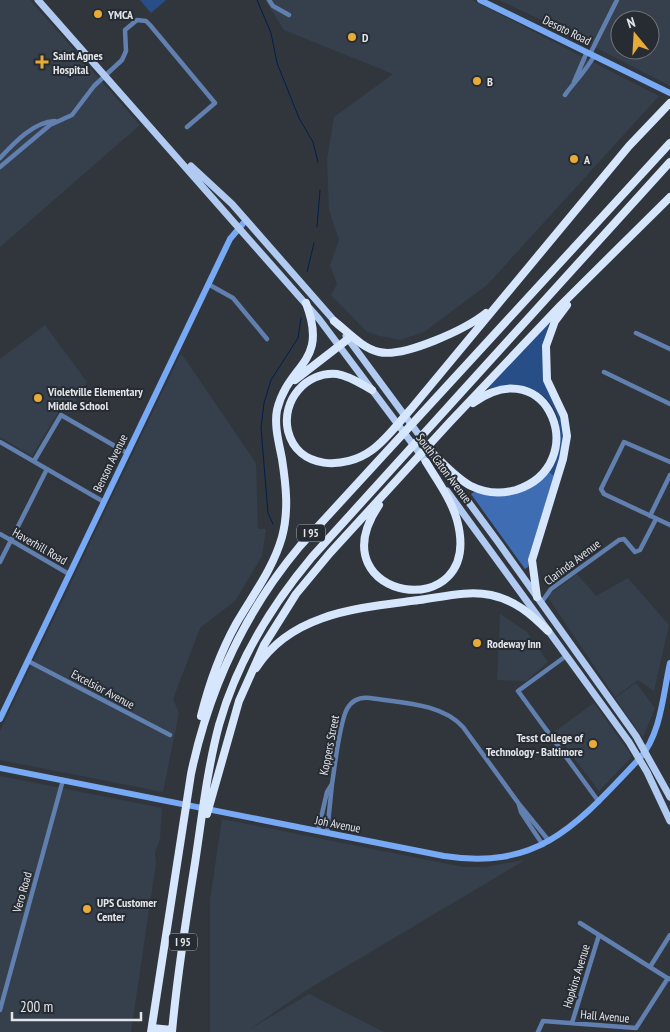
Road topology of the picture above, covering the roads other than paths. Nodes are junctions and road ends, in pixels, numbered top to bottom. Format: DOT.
graph roads {
  1 [pos="38,0"];
  2 [pos="269,0"];
  3 [pos="480,0"];
  4 [pos="617,0"];
  5 [pos="289,15"];
  6 [pos="590,54"];
  7 [pos="105,76"];
  8 [pos="574,82"];
  9 [pos="670,93"];
  10 [pos="565,94"];
  11 [pos="669,104"];
  12 [pos="59,121"];
  13 [pos="188,127"];
  14 [pos="670,143"];
  15 [pos="171,150"];
  16 [pos="0,158"];
  17 [pos="670,162"];
  18 [pos="0,167"];
  19 [pos="670,197"];
  20 [pos="246,220"];
  21 [pos="239,227"];
  22 [pos="627,237"];
  23 [pos="515,283"];
  24 [pos="208,284"];
  25 [pos="306,303"];
  26 [pos="334,322"];
  27 [pos="636,333"];
  28 [pos="267,339"];
  29 [pos="348,339"];
  30 [pos="340,345"];
  31 [pos="670,350"];
  32 [pos="604,372"];
  33 [pos="288,386"];
  34 [pos="372,390"];
  35 [pos="670,404"];
  36 [pos="450,422"];
  37 [pos="0,442"];
  38 [pos="127,453"];
  39 [pos="433,454"];
  40 [pos="34,461"];
  41 [pos="426,462"];
  42 [pos="670,462"];
  43 [pos="47,469"];
  44 [pos="670,475"];
  45 [pos="393,485"];
  46 [pos="104,502"];
  47 [pos="650,516"];
  48 [pos="656,519"];
  49 [pos="670,525"];
  50 [pos="0,534"];
  51 [pos="11,540"];
  52 [pos="0,562"];
  53 [pos="69,574"];
  54 [pos="539,600"];
  55 [pos="548,630"];
  56 [pos="566,656"];
  57 [pos="28,661"];
  58 [pos="670,663"];
  59 [pos="239,701"];
  60 [pos="3,704"];
  61 [pos="0,719"];
  62 [pos="170,735"];
  63 [pos="646,751"];
  64 [pos="640,758"];
  65 [pos="0,768"];
  66 [pos="63,780"];
  67 [pos="332,784"];
  68 [pos="670,797"];
  69 [pos="599,802"];
  70 [pos="184,819"];
  71 [pos="670,821"];
  72 [pos="318,831"];
  73 [pos="328,833"];
  74 [pos="546,843"];
  75 [pos="196,855"];
  76 [pos="580,923"];
  77 [pos="599,935"];
  78 [pos="670,935"];
  79 [pos="650,967"];
  80 [pos="669,979"];
  81 [pos="0,1010"];
  82 [pos="572,1023"];
  83 [pos="152,1030"];
  84 [pos="172,1031"];
  85 [pos="538,1032"];
  1 -- 7 [label="main road, South Caton Avenue"];
  2 -- 5 [label="street"];
  3 -- 6 [label="street, Desoto Road"];
  4 -- 6 [label="street"];
  6 -- 8 [label="street"];
  6 -- 8 [label="street"];
  6 -- 9 [label="street, Desoto Road"];
  7 -- 12 [label="street"];
  7 -- 13 [label="street"];
  7 -- 15 [label="main road, South Caton Avenue"];
  8 -- 10 [label="street"];
  11 -- 23 [label="highway"];
  12 -- 16 [label="street"];
  12 -- 18 [label="street"];
  14 -- 70 [label="highway, I 95"];
  15 -- 20 [label="main road, South Caton Avenue"];
  15 -- 21 [label="main road, South Caton Avenue"];
  17 -- 75 [label="highway, I 95"];
  19 -- 22 [label="highway"];
  20 -- 21 [label="street, Benson Avenue"];
  20 -- 26 [label="main road, South Caton Avenue"];
  21 -- 24 [label="street, Benson Avenue"];
  21 -- 25 [label="main road, South Caton Avenue"];
  22 -- 36 [label="highway"];
  22 -- 54 [label="highway"];
  23 -- 26 [label="highway"];
  23 -- 34 [label="highway"];
  24 -- 28 [label="street"];
  24 -- 38 [label="street, Benson Avenue"];
  25 -- 30 [label="main road, South Caton Avenue"];
  25 -- 33 [label="highway"];
  26 -- 29 [label="main road, South Caton Avenue"];
  27 -- 31 [label="street"];
  29 -- 30 [label="highway"];
  29 -- 39 [label="main road, South Caton Avenue"];
  30 -- 33 [label="highway"];
  30 -- 34 [label="main road, South Caton Avenue"];
  32 -- 35 [label="street"];
  33 -- 70 [label="highway"];
  34 -- 41 [label="main road, South Caton Avenue"];
  36 -- 39 [label="highway"];
  36 -- 45 [label="highway"];
  37 -- 40 [label="street"];
  38 -- 40 [label="street"];
  38 -- 46 [label="street, Benson Avenue"];
  39 -- 54 [label="main road, South Caton Avenue"];
  40 -- 43 [label="street"];
  41 -- 45 [label="highway"];
  41 -- 55 [label="main road, South Caton Avenue"];
  42 -- 47 [label="street"];
  43 -- 46 [label="street"];
  43 -- 51 [label="street"];
  44 -- 47 [label="street"];
  45 -- 59 [label="highway"];
  46 -- 53 [label="street, Benson Avenue"];
  47 -- 48 [label="street"];
  48 -- 49 [label="street"];
  48 -- 54 [label="street, Clarinda Avenue"];
  50 -- 51 [label="street, Haverhill Road"];
  51 -- 52 [label="street"];
  51 -- 53 [label="street, Haverhill Road"];
  53 -- 57 [label="street, Benson Avenue"];
  54 -- 63 [label="main road, South Caton Avenue"];
  55 -- 56 [label="main road, South Caton Avenue"];
  55 -- 59 [label="highway"];
  56 -- 64 [label="main road, South Caton Avenue"];
  56 -- 69 [label="street"];
  57 -- 60 [label="street, Benson Avenue"];
  57 -- 62 [label="street, Excelsior Avenue"];
  58 -- 63 [label="street, Joh Avenue"];
  59 -- 75 [label="highway"];
  60 -- 61 [label="street, Benson Avenue"];
  63 -- 64 [label="street, Joh Avenue"];
  63 -- 68 [label="main road, South Caton Avenue"];
  64 -- 69 [label="street, Joh Avenue"];
  64 -- 71 [label="main road, South Caton Avenue"];
  65 -- 66 [label="street, Joh Avenue"];
  66 -- 72 [label="street, Joh Avenue"];
  66 -- 81 [label="street, Vero Road"];
  67 -- 72 [label="street, Koppers Street"];
  67 -- 73 [label="street, Koppers Street"];
  67 -- 74 [label="street, Koppers Street"];
  69 -- 74 [label="street, Joh Avenue"];
  70 -- 83 [label="highway, I 95"];
  72 -- 73 [label="street, Joh Avenue"];
  73 -- 74 [label="street, Joh Avenue"];
  75 -- 84 [label="highway, I 95"];
  76 -- 77 [label="street"];
  77 -- 79 [label="street"];
  77 -- 82 [label="street, Hopkins Avenue"];
  78 -- 79 [label="street"];
  79 -- 80 [label="street"];
  80 -- 82 [label="street, Hall Avenue"];
  82 -- 85 [label="street, Hall Avenue"];
  83 -- 84 [label="highway"];
}
